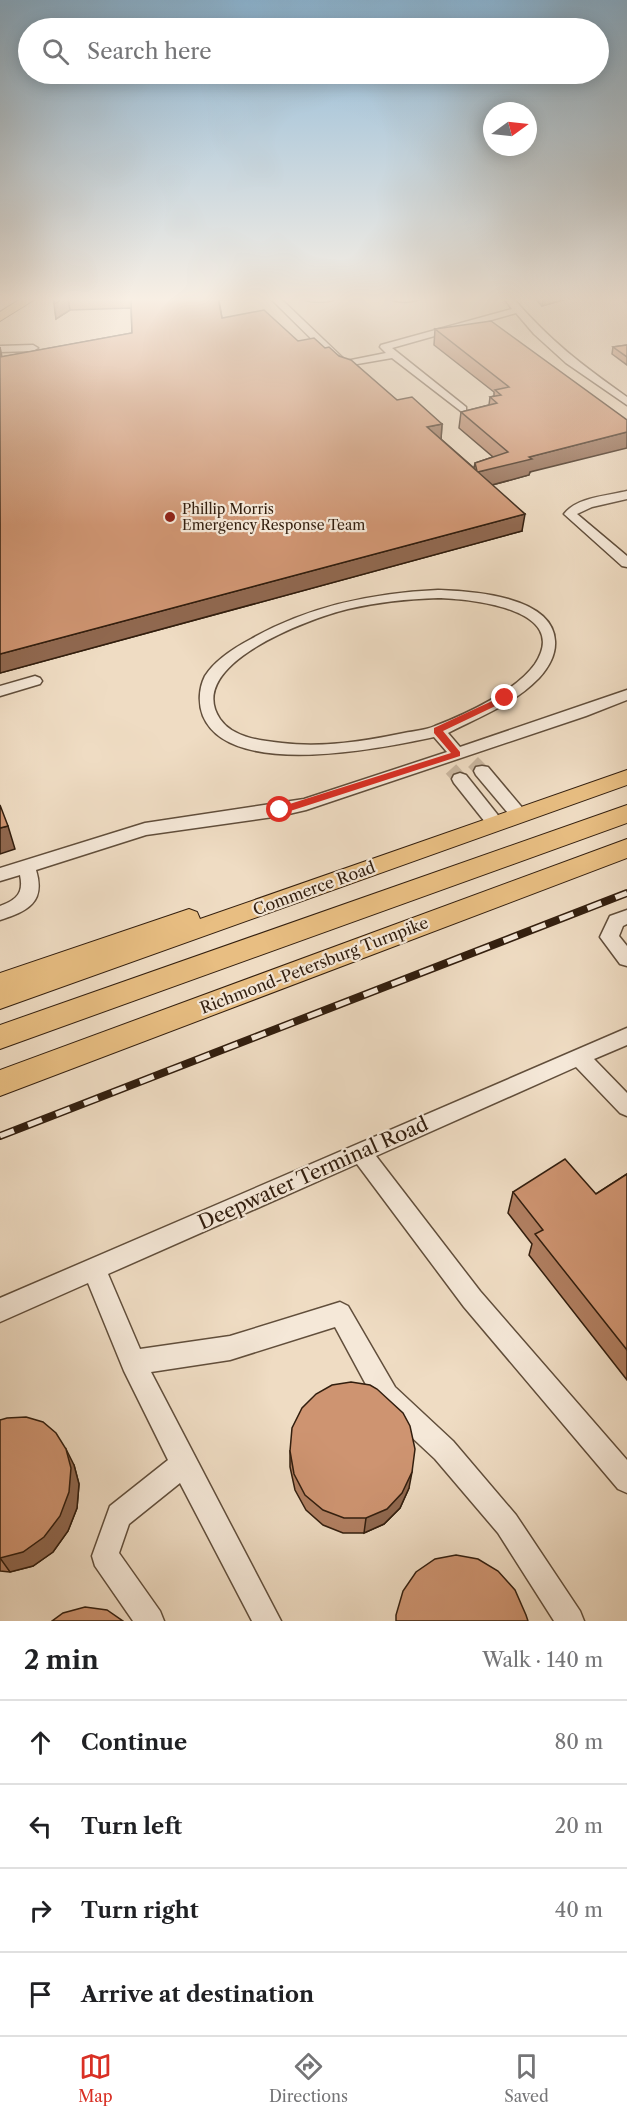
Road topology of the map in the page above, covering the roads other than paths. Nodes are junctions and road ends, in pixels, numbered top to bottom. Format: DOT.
graph roads {
  1 [pos="418,374"];
  2 [pos="588,374"];
  3 [pos="627,402"];
  4 [pos="462,409"];
  5 [pos="627,495"];
  6 [pos="627,563"];
  7 [pos="34,681"];
  8 [pos="0,691"];
  9 [pos="627,695"];
  10 [pos="438,730"];
  11 [pos="627,763"];
  12 [pos="462,764"];
  13 [pos="627,777"];
  14 [pos="514,809"];
  15 [pos="627,814"];
  16 [pos="491,818"];
  17 [pos="627,848"];
  18 [pos="27,868"];
  19 [pos="0,876"];
  20 [pos="0,913"];
  21 [pos="627,917"];
  22 [pos="627,959"];
  23 [pos="0,983"];
  24 [pos="0,999"];
  25 [pos="627,1036"];
  26 [pos="0,1037"];
  27 [pos="579,1057"];
  28 [pos="0,1083"];
  29 [pos="627,1107"];
  30 [pos="360,1152"];
  31 [pos="94,1269"];
  32 [pos="0,1310"];
  33 [pos="133,1362"];
  34 [pos="184,1464"];
  35 [pos="627,1480"];
  36 [pos="150,1621"];
  37 [pos="267,1621"];
  38 [pos="570,1621"];
  1 -- 4 [label="street"];
  2 -- 3 [label="street"];
  5 -- 6 [label="street"];
  7 -- 8 [label="street"];
  9 -- 12 [label="street"];
  10 -- 10 [label="street"];
  10 -- 12 [label="street"];
  11 -- 14 [label="main road, Commerce Road"];
  12 -- 14 [label="street"];
  12 -- 16 [label="street"];
  12 -- 18 [label="street"];
  13 -- 14 [label="main road, Commerce Road"];
  14 -- 16 [label="main road, Commerce Road"];
  15 -- 26 [label="highway"];
  16 -- 23 [label="main road, Commerce Road"];
  16 -- 24 [label="main road, Commerce Road"];
  17 -- 28 [label="highway, Richmond-Petersburg Turnpike"];
  18 -- 19 [label="street"];
  18 -- 20 [label="street"];
  21 -- 22 [label="street"];
  25 -- 27 [label="street, Deepwater Terminal Road"];
  27 -- 29 [label="street"];
  27 -- 30 [label="street, Deepwater Terminal Road"];
  30 -- 31 [label="street, Deepwater Terminal Road"];
  30 -- 35 [label="street"];
  31 -- 32 [label="street, Deepwater Terminal Road"];
  31 -- 33 [label="street"];
  33 -- 34 [label="street"];
  33 -- 38 [label="street"];
  34 -- 36 [label="street"];
  34 -- 37 [label="street"];
}
